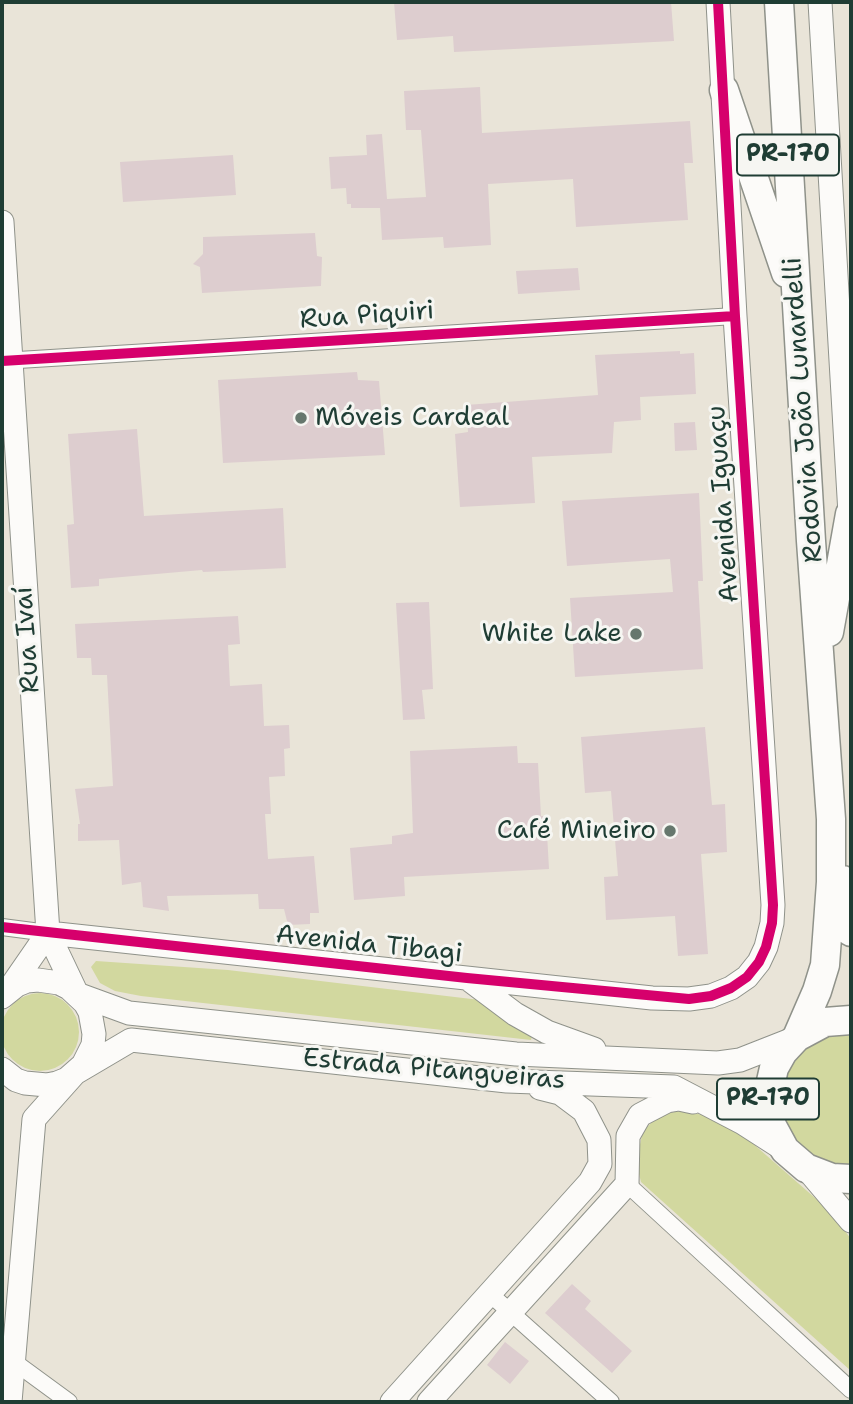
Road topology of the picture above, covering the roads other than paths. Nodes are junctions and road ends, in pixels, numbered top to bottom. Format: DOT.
graph roads {
  1 [pos="718,2"];
  2 [pos="779,2"];
  3 [pos="820,2"];
  4 [pos="724,90"];
  5 [pos="2,222"];
  6 [pos="798,309"];
  7 [pos="735,316"];
  8 [pos="6,361"];
  9 [pos="851,524"];
  10 [pos="822,672"];
  11 [pos="831,819"];
  12 [pos="2,927"];
  13 [pos="851,932"];
  14 [pos="48,933"];
  15 [pos="467,978"];
  16 [pos="731,988"];
  17 [pos="4,993"];
  18 [pos="77,994"];
  19 [pos="851,1020"];
  20 [pos="797,1037"];
  21 [pos="628,1058"];
  22 [pos="2,1069"];
  23 [pos="75,1073"];
  24 [pos="507,1081"];
  25 [pos="710,1105"];
  26 [pos="796,1159"];
  27 [pos="851,1179"];
  28 [pos="627,1184"];
  29 [pos="851,1221"];
  30 [pos="490,1294"];
  31 [pos="510,1311"];
  32 [pos="8,1363"];
  33 [pos="851,1392"];
  34 [pos="10,1402"];
  35 [pos="69,1402"];
  36 [pos="393,1402"];
  37 [pos="429,1402"];
  38 [pos="611,1402"];
  39 [pos="845,1402"];
  1 -- 4 [label="street, Avenida Iguaçu"];
  2 -- 6 [label="highway, Rodovia João Lunardelli / PR-170"];
  3 -- 9 [label="street"];
  4 -- 6 [label="highway"];
  4 -- 7 [label="street, Avenida Iguaçu"];
  5 -- 8 [label="street, Rua Ivaí"];
  6 -- 10 [label="highway, Rodovia João Lunardelli / PR-170"];
  7 -- 8 [label="street, Rua Piquiri"];
  7 -- 16 [label="street, Avenida Iguaçu"];
  8 -- 14 [label="street, Rua Ivaí"];
  9 -- 10 [label="highway"];
  10 -- 11 [label="highway, Rodovia João Lunardelli / PR-170"];
  11 -- 13 [label="highway, Rodovia João Lunardelli / PR-170"];
  11 -- 20 [label="highway, Rodovia João Lunardelli / PR-170"];
  12 -- 14 [label="street, Avenida Tibagi"];
  14 -- 15 [label="street, Avenida Tibagi"];
  14 -- 17 [label="street"];
  14 -- 18 [label="street, Rua Ivaí"];
  15 -- 16 [label="street, Avenida Tibagi"];
  15 -- 21 [label="street"];
  17 -- 18 [label="street, Estrada Pitangueiras"];
  18 -- 21 [label="street, Estrada Pitangueiras"];
  18 -- 23 [label="street, Rua Ivaí"];
  19 -- 20 [label="highway, PR-170"];
  20 -- 21 [label="street, Estrada Pitangueiras"];
  20 -- 26 [label="highway, PR-170"];
  22 -- 23 [label="street"];
  23 -- 24 [label="street, Estrada Pitangueiras"];
  23 -- 32 [label="street"];
  24 -- 25 [label="street, Estrada Pitangueiras"];
  24 -- 30 [label="street"];
  25 -- 26 [label="street, Estrada Pitangueiras"];
  25 -- 28 [label="street"];
  26 -- 27 [label="highway"];
  26 -- 29 [label="street, Estrada Pitangueiras"];
  28 -- 31 [label="street"];
  28 -- 33 [label="street"];
  30 -- 31 [label="street"];
  30 -- 36 [label="street"];
  31 -- 37 [label="street"];
  31 -- 38 [label="street"];
  32 -- 34 [label="street"];
  32 -- 35 [label="street"];
  33 -- 39 [label="street"];
}
